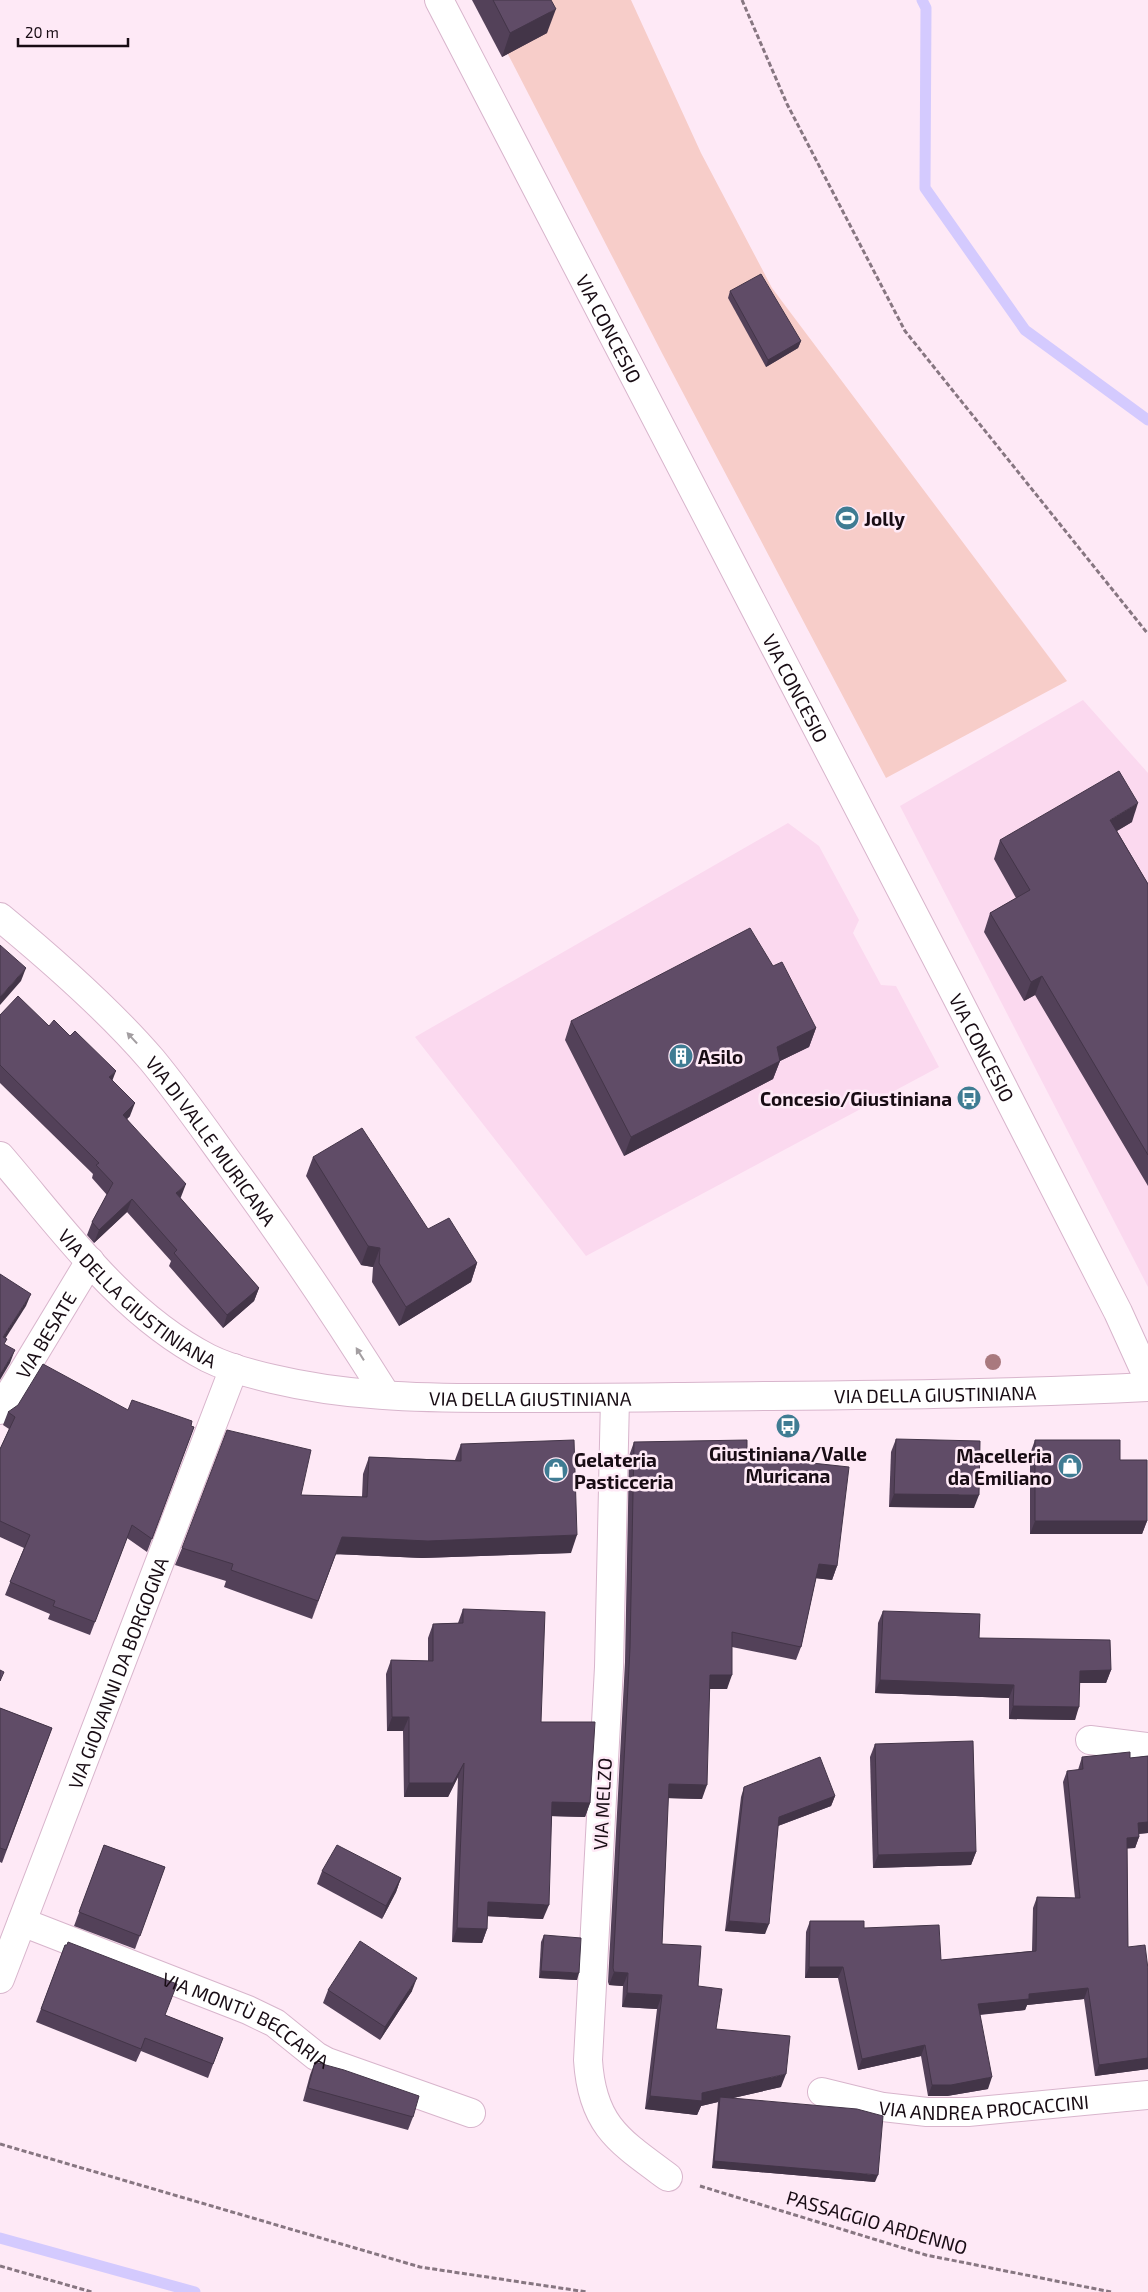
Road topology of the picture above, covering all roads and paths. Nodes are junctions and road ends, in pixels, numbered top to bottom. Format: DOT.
graph roads {
  1 [pos="439,0"];
  2 [pos="742,0"];
  3 [pos="1148,634"];
  4 [pos="0,917"];
  5 [pos="0,1156"];
  6 [pos="90,1261"];
  7 [pos="234,1368"];
  8 [pos="1148,1378"];
  9 [pos="1148,1387"];
  10 [pos="386,1395"];
  11 [pos="615,1398"];
  12 [pos="0,1410"];
  13 [pos="1090,1740"];
  14 [pos="1148,1747"];
  15 [pos="22,1922"];
  16 [pos="0,1979"];
  17 [pos="822,2092"];
  18 [pos="1148,2095"];
  19 [pos="471,2113"];
  20 [pos="0,2144"];
  21 [pos="668,2177"];
  22 [pos="0,2266"];
  23 [pos="92,2292"];
  24 [pos="587,2292"];
  25 [pos="1111,2292"];
  1 -- 8 [label="street, VIA CONCESIO"];
  2 -- 3 [label="path"];
  10 -- 4 [label="street, VIA DI VALLE MURICANA, one-way"];
  5 -- 6 [label="street, VIA DELLA GIUSTINIANA"];
  6 -- 7 [label="street, VIA DELLA GIUSTINIANA"];
  6 -- 12 [label="street, VIA BESATE"];
  7 -- 10 [label="street, VIA DELLA GIUSTINIANA"];
  7 -- 15 [label="street, VIA GIOVANNI DA BORGOGNA"];
  9 -- 11 [label="street, VIA DELLA GIUSTINIANA"];
  10 -- 11 [label="street, VIA DELLA GIUSTINIANA"];
  11 -- 21 [label="street, VIA MELZO"];
  13 -- 14 [label="street"];
  15 -- 16 [label="street, VIA GIOVANNI DA BORGOGNA"];
  15 -- 19 [label="street, VIA MONTÙ BECCARIA"];
  17 -- 18 [label="street, VIA ANDREA PROCACCINI"];
  20 -- 24 [label="path"];
  21 -- 25 [label="path, PASSAGGIO ARDENNO"];
  22 -- 23 [label="path"];
}
